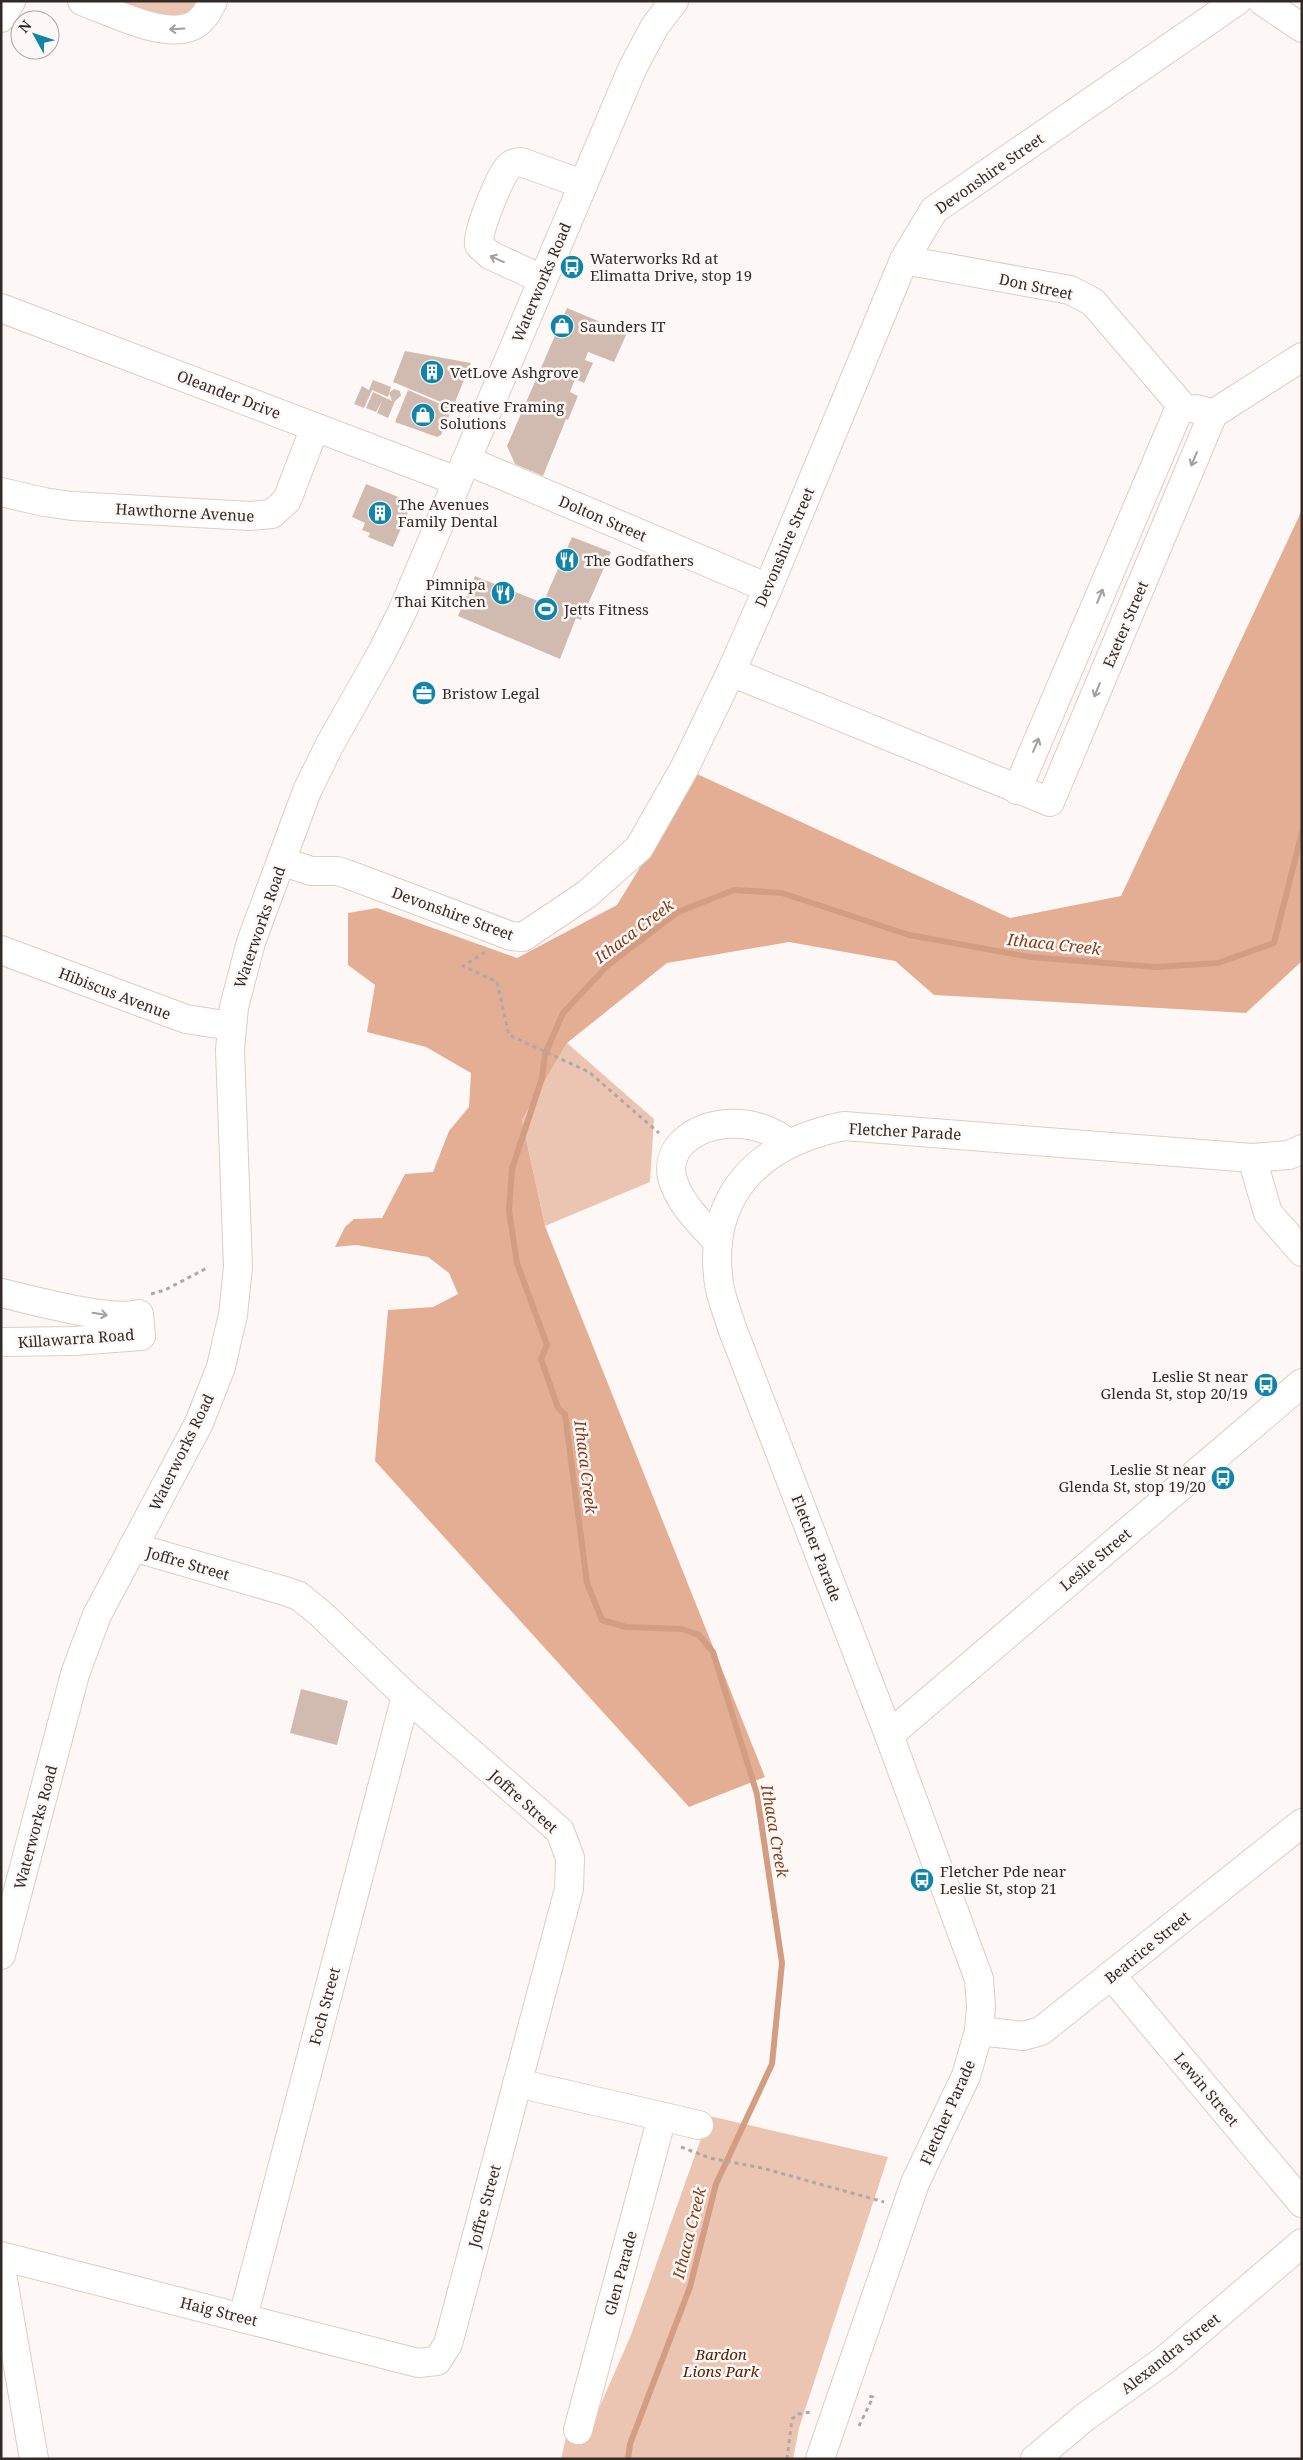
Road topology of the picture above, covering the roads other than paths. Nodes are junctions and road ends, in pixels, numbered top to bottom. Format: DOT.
graph roads {
  1 [pos="11,1"];
  2 [pos="82,1"];
  3 [pos="213,1"];
  4 [pos="674,1"];
  5 [pos="1237,1"];
  6 [pos="1262,1"];
  7 [pos="1,18"];
  8 [pos="1302,28"];
  9 [pos="582,184"];
  10 [pos="904,260"];
  11 [pos="542,279"];
  12 [pos="1,308"];
  13 [pos="1302,357"];
  14 [pos="1181,405"];
  15 [pos="1213,414"];
  16 [pos="315,427"];
  17 [pos="461,470"];
  18 [pos="1,492"];
  19 [pos="768,588"];
  20 [pos="731,672"];
  21 [pos="1017,790"];
  22 [pos="281,861"];
  23 [pos="1,950"];
  24 [pos="231,1026"];
  25 [pos="788,1143"];
  26 [pos="1302,1149"];
  27 [pos="1252,1158"];
  28 [pos="718,1242"];
  29 [pos="1302,1252"];
  30 [pos="1,1294"];
  31 [pos="61,1306"];
  32 [pos="74,1341"];
  33 [pos="1,1342"];
  34 [pos="1302,1383"];
  35 [pos="133,1547"];
  36 [pos="406,1696"];
  37 [pos="889,1735"];
  38 [pos="1302,1823"];
  39 [pos="11,1886"];
  40 [pos="3,1939"];
  41 [pos="1111,1975"];
  42 [pos="979,2031"];
  43 [pos="517,2082"];
  44 [pos="662,2116"];
  45 [pos="699,2126"];
  46 [pos="1302,2203"];
  47 [pos="1302,2243"];
  48 [pos="1,2256"];
  49 [pos="1,2268"];
  50 [pos="243,2317"];
  51 [pos="438,2361"];
  52 [pos="578,2430"];
  53 [pos="34,2459"];
  54 [pos="820,2459"];
  55 [pos="1036,2459"];
  1 -- 7 [label="main road"];
  3 -- 2 [label="main road, one-way"];
  4 -- 9 [label="main road, Waterworks Road"];
  5 -- 10 [label="main road, Devonshire Street"];
  6 -- 8 [label="main road"];
  9 -- 11 [label="main road, Waterworks Road"];
  11 -- 9 [label="main road, one-way"];
  10 -- 14 [label="main road, Don Street"];
  10 -- 19 [label="main road, Devonshire Street"];
  11 -- 17 [label="main road, Waterworks Road"];
  12 -- 16 [label="main road, Oleander Drive"];
  13 -- 15 [label="main road"];
  14 -- 15 [label="main road"];
  21 -- 14 [label="main road, one-way"];
  15 -- 21 [label="main road, Exeter Street, one-way"];
  16 -- 17 [label="main road, Oleander Drive"];
  16 -- 18 [label="main road, Hawthorne Avenue"];
  17 -- 19 [label="main road, Dolton Street"];
  17 -- 22 [label="main road, Waterworks Road"];
  19 -- 20 [label="main road, Devonshire Street"];
  20 -- 21 [label="main road, Exeter Street"];
  20 -- 22 [label="main road, Devonshire Street"];
  22 -- 24 [label="main road, Waterworks Road"];
  23 -- 24 [label="main road, Hibiscus Avenue"];
  24 -- 35 [label="main road, Waterworks Road"];
  25 -- 27 [label="main road, Fletcher Parade"];
  25 -- 28 [label="main road, Fletcher Parade"];
  25 -- 28 [label="main road"];
  26 -- 27 [label="main road, Fletcher Parade"];
  27 -- 29 [label="main road"];
  28 -- 37 [label="main road, Fletcher Parade"];
  30 -- 31 [label="main road, Killawarra Road"];
  31 -- 32 [label="main road"];
  31 -- 32 [label="main road, Killawarra Road, one-way"];
  32 -- 33 [label="main road, Killawarra Road"];
  34 -- 37 [label="main road, Leslie Street"];
  35 -- 36 [label="main road, Joffre Street"];
  35 -- 39 [label="main road, Waterworks Road"];
  36 -- 43 [label="main road, Joffre Street"];
  36 -- 50 [label="main road, Foch Street"];
  37 -- 42 [label="main road, Fletcher Parade"];
  38 -- 41 [label="main road, Beatrice Street"];
  39 -- 40 [label="main road, Waterworks Road"];
  41 -- 42 [label="main road, Beatrice Street"];
  41 -- 46 [label="main road, Lewin Street"];
  42 -- 54 [label="main road, Fletcher Parade"];
  43 -- 44 [label="main road"];
  43 -- 51 [label="main road, Joffre Street"];
  44 -- 45 [label="main road"];
  44 -- 52 [label="main road, Glen Parade"];
  47 -- 55 [label="main road, Alexandra Street"];
  48 -- 50 [label="main road, Haig Street"];
  49 -- 53 [label="main road"];
  50 -- 51 [label="main road, Haig Street"];
}
